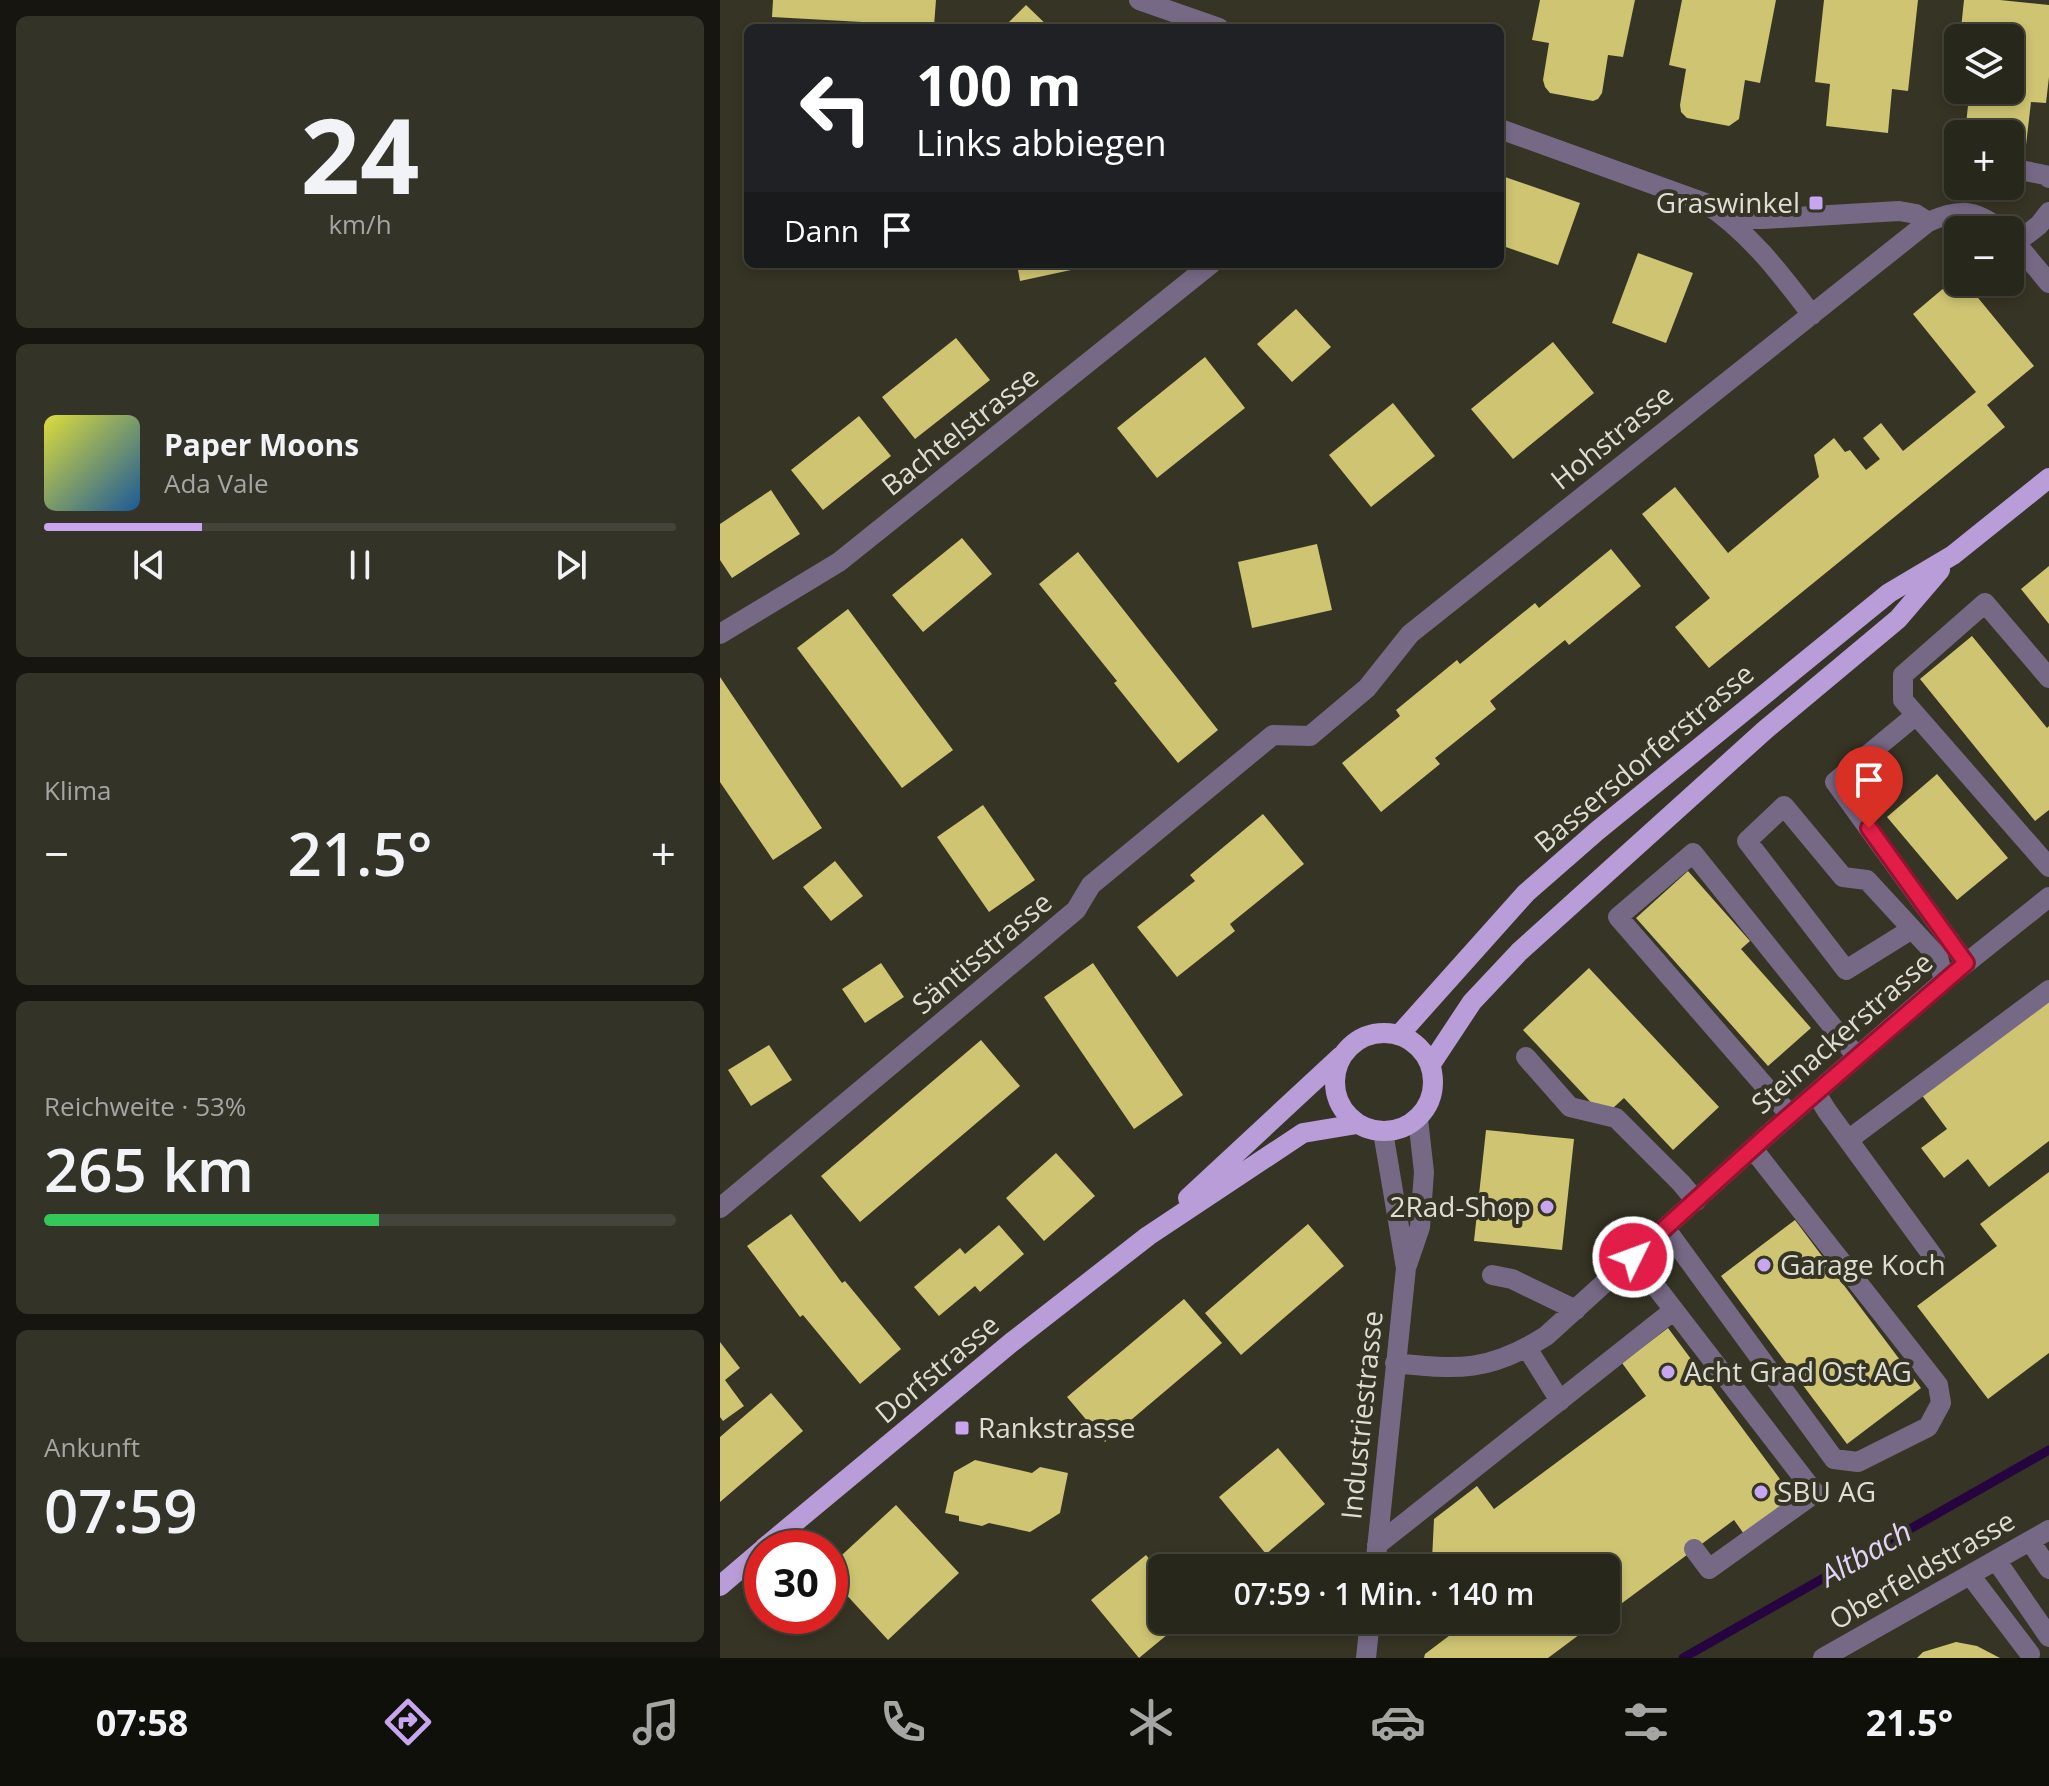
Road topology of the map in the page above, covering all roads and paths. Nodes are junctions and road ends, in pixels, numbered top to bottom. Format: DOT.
graph roads {
  1 [pos="1139,0"];
  2 [pos="1208,24"];
  3 [pos="1504,130"];
  4 [pos="2024,171"];
  5 [pos="2049,178"];
  6 [pos="2049,212"];
  7 [pos="1983,216"];
  8 [pos="1728,218"];
  9 [pos="1928,222"];
  10 [pos="2024,231"];
  11 [pos="2024,254"];
  12 [pos="1206,268"];
  13 [pos="2049,283"];
  14 [pos="1812,315"];
  15 [pos="2049,478"];
  16 [pos="1953,555"];
  17 [pos="726,629"];
  18 [pos="2049,678"];
  19 [pos="1916,715"];
  20 [pos="1273,735"];
  21 [pos="2049,867"];
  22 [pos="2049,897"];
  23 [pos="1912,929"];
  24 [pos="1966,963"];
  25 [pos="1944,981"];
  26 [pos="2049,990"];
  27 [pos="1399,1035"];
  28 [pos="1343,1055"];
  29 [pos="1526,1057"];
  30 [pos="1857,1057"];
  31 [pos="1431,1064"];
  32 [pos="1816,1093"];
  33 [pos="1790,1115"];
  34 [pos="1418,1119"];
  35 [pos="1357,1124"];
  36 [pos="1383,1132"];
  37 [pos="1848,1140"];
  38 [pos="1753,1149"];
  39 [pos="1696,1201"];
  40 [pos="720,1208"];
  41 [pos="1665,1228"];
  42 [pos="1148,1236"];
  43 [pos="1633,1257"];
  44 [pos="1935,1259"];
  45 [pos="1406,1268"];
  46 [pos="1492,1275"];
  47 [pos="1576,1310"];
  48 [pos="1674,1310"];
  49 [pos="1527,1348"];
  50 [pos="1395,1363"];
  51 [pos="1560,1401"];
  52 [pos="786,1530"];
  53 [pos="2049,1530"];
  54 [pos="2030,1541"];
  55 [pos="1377,1545"];
  56 [pos="1694,1549"];
  57 [pos="1376,1554"];
  58 [pos="1996,1560"];
  59 [pos="744,1565"];
  60 [pos="2049,1569"];
  61 [pos="1970,1575"];
  62 [pos="720,1586"];
  63 [pos="1369,1634"];
  64 [pos="2049,1637"];
  65 [pos="2030,1654"];
  66 [pos="1366,1658"];
  67 [pos="1823,1658"];
  1 -- 2 [label="street"];
  3 -- 8 [label="street"];
  4 -- 5 [label="street"];
  6 -- 10 [label="street"];
  7 -- 9 [label="street, Hohstrasse"];
  8 -- 9 [label="street"];
  8 -- 14 [label="street"];
  9 -- 14 [label="street, Hohstrasse"];
  11 -- 13 [label="street, Hohstrasse"];
  12 -- 17 [label="street, Bachtelstrasse"];
  14 -- 20 [label="street, Hohstrasse"];
  15 -- 16 [label="main road, Bassersdorferstrasse"];
  16 -- 27 [label="main road, Bassersdorferstrasse"];
  16 -- 31 [label="main road, Bassersdorferstrasse"];
  18 -- 19 [label="street"];
  19 -- 21 [label="street"];
  19 -- 24 [label="street"];
  20 -- 40 [label="street, Säntisstrasse"];
  22 -- 24 [label="street, Steinackerstrasse"];
  23 -- 23 [label="street"];
  23 -- 25 [label="street"];
  24 -- 25 [label="street, Steinackerstrasse"];
  25 -- 30 [label="street, Steinackerstrasse"];
  26 -- 37 [label="street"];
  27 -- 28 [label="main road"];
  27 -- 31 [label="main road"];
  28 -- 35 [label="main road"];
  28 -- 42 [label="main road, Dorfstrasse"];
  29 -- 39 [label="street"];
  30 -- 32 [label="street, Steinackerstrasse"];
  30 -- 33 [label="street"];
  31 -- 34 [label="main road"];
  32 -- 33 [label="street, Steinackerstrasse"];
  32 -- 37 [label="street"];
  33 -- 38 [label="street, Steinackerstrasse"];
  34 -- 36 [label="main road"];
  34 -- 45 [label="street, Industriestrasse"];
  35 -- 36 [label="main road"];
  35 -- 42 [label="main road, Dorfstrasse"];
  36 -- 45 [label="street, Industriestrasse"];
  37 -- 44 [label="street"];
  38 -- 39 [label="street, Steinackerstrasse"];
  38 -- 41 [label="street"];
  39 -- 41 [label="street, Steinackerstrasse"];
  41 -- 43 [label="street, Steinackerstrasse"];
  42 -- 52 [label="main road, Dorfstrasse"];
  43 -- 47 [label="street, Steinackerstrasse"];
  43 -- 48 [label="street"];
  45 -- 50 [label="street, Industriestrasse"];
  46 -- 47 [label="street"];
  47 -- 49 [label="street, Steinackerstrasse"];
  48 -- 51 [label="street"];
  48 -- 56 [label="street"];
  49 -- 50 [label="street, Steinackerstrasse"];
  49 -- 51 [label="street"];
  50 -- 55 [label="street, Industriestrasse"];
  51 -- 55 [label="street"];
  53 -- 54 [label="street, Oberfeldstrasse"];
  54 -- 58 [label="street, Oberfeldstrasse"];
  54 -- 60 [label="street"];
  55 -- 57 [label="street, Industriestrasse"];
  58 -- 61 [label="street, Oberfeldstrasse"];
  58 -- 64 [label="street"];
  59 -- 62 [label="main road, Dorfstrasse"];
  61 -- 65 [label="street"];
  61 -- 67 [label="street, Oberfeldstrasse"];
  63 -- 66 [label="street"];
}
